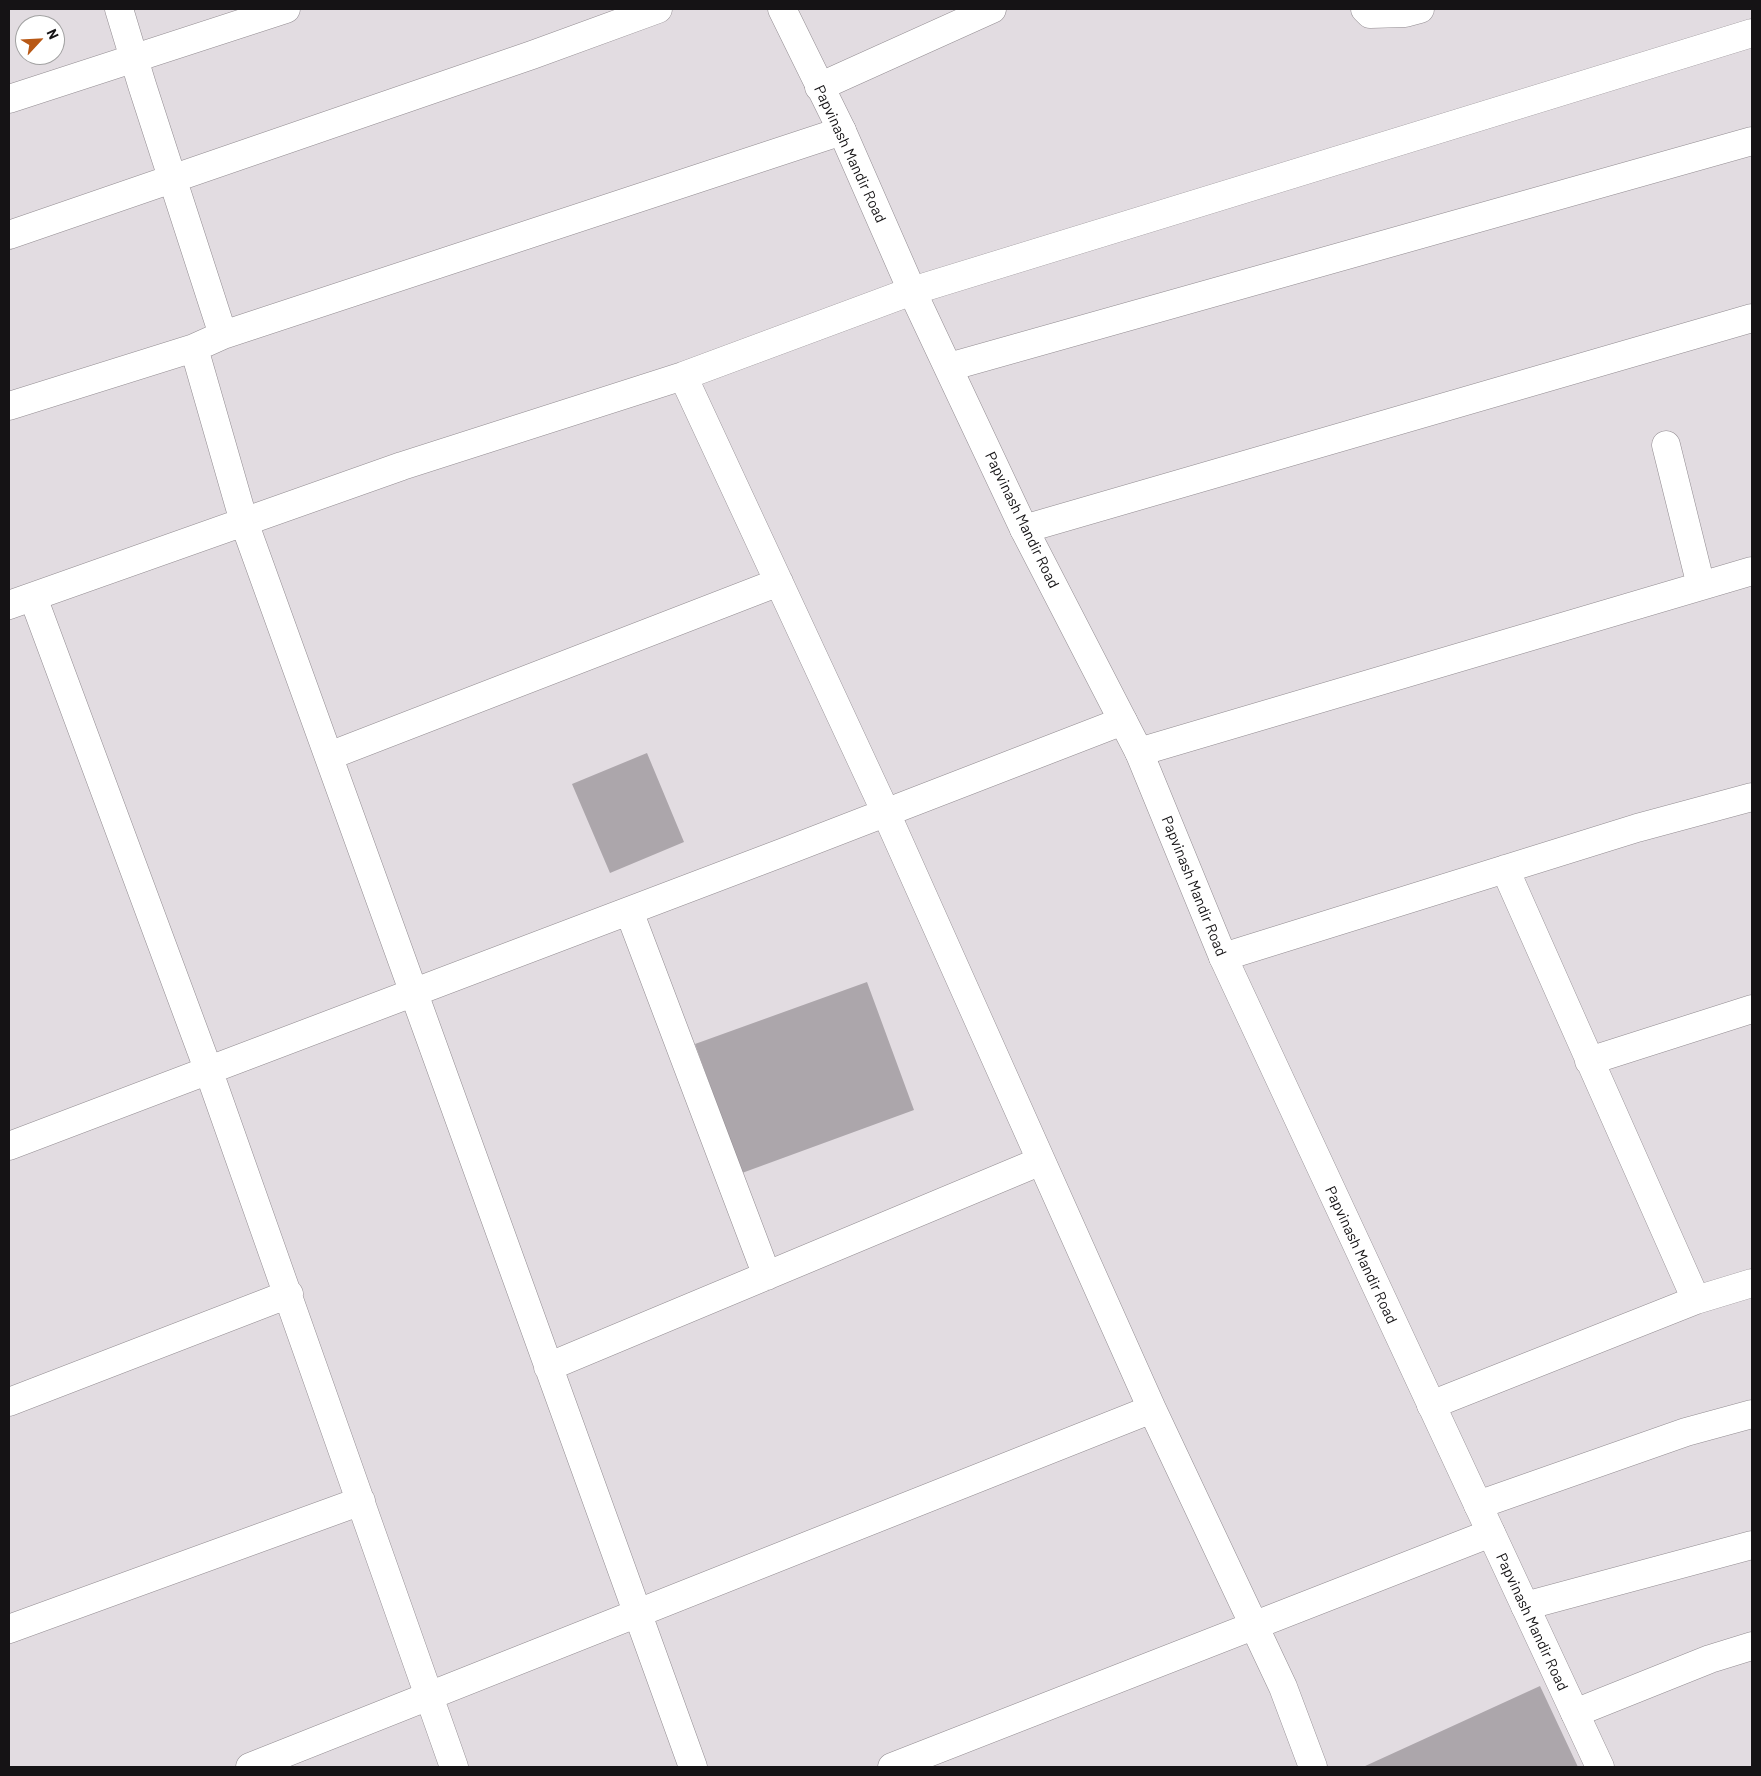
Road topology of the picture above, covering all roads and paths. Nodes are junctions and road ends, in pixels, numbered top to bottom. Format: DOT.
graph roads {
  1 [pos="119,9"];
  2 [pos="286,9"];
  3 [pos="658,9"];
  4 [pos="782,9"];
  5 [pos="992,9"];
  6 [pos="1364,9"];
  7 [pos="1420,9"];
  8 [pos="1752,33"];
  9 [pos="133,57"];
  10 [pos="818,87"];
  11 [pos="9,99"];
  12 [pos="842,131"];
  13 [pos="1752,141"];
  14 [pos="172,178"];
  15 [pos="9,236"];
  16 [pos="912,291"];
  17 [pos="1752,318"];
  18 [pos="223,336"];
  19 [pos="194,348"];
  20 [pos="949,367"];
  21 [pos="683,376"];
  22 [pos="9,406"];
  23 [pos="1666,445"];
  24 [pos="244,522"];
  25 [pos="1024,529"];
  26 [pos="1752,571"];
  27 [pos="778,582"];
  28 [pos="1701,586"];
  29 [pos="21,601"];
  30 [pos="1122,721"];
  31 [pos="1139,752"];
  32 [pos="329,756"];
  33 [pos="1752,796"];
  34 [pos="886,813"];
  35 [pos="1505,869"];
  36 [pos="630,910"];
  37 [pos="1223,957"];
  38 [pos="414,992"];
  39 [pos="1752,1010"];
  40 [pos="1589,1061"];
  41 [pos="208,1069"];
  42 [pos="9,1146"];
  43 [pos="1042,1161"];
  44 [pos="767,1276"];
  45 [pos="1752,1282"];
  46 [pos="289,1294"];
  47 [pos="1696,1300"];
  48 [pos="548,1367"];
  49 [pos="9,1402"];
  50 [pos="1431,1405"];
  51 [pos="1152,1409"];
  52 [pos="1752,1414"];
  53 [pos="361,1501"];
  54 [pos="1478,1505"];
  55 [pos="1491,1533"];
  56 [pos="1752,1546"];
  57 [pos="1525,1606"];
  58 [pos="637,1614"];
  59 [pos="1254,1626"];
  60 [pos="9,1629"];
  61 [pos="1752,1646"];
  62 [pos="429,1696"];
  63 [pos="1574,1712"];
  64 [pos="919,1762"];
  65 [pos="250,1767"];
  66 [pos="454,1767"];
  67 [pos="693,1767"];
  68 [pos="892,1767"];
  69 [pos="1313,1767"];
  70 [pos="1600,1767"];
  1 -- 9 [label="street"];
  2 -- 9 [label="street"];
  3 -- 14 [label="street"];
  4 -- 10 [label="street, Papvinash Mandir Road"];
  5 -- 10 [label="street"];
  6 -- 7 [label="street"];
  8 -- 16 [label="street"];
  9 -- 11 [label="street"];
  9 -- 14 [label="street"];
  10 -- 12 [label="street, Papvinash Mandir Road"];
  12 -- 16 [label="street, Papvinash Mandir Road"];
  12 -- 18 [label="street"];
  13 -- 20 [label="street"];
  14 -- 15 [label="street"];
  14 -- 18 [label="street"];
  16 -- 20 [label="street, Papvinash Mandir Road"];
  16 -- 21 [label="street"];
  17 -- 25 [label="street"];
  18 -- 19 [label="street"];
  19 -- 22 [label="street"];
  19 -- 24 [label="street"];
  20 -- 25 [label="street, Papvinash Mandir Road"];
  21 -- 24 [label="street"];
  21 -- 27 [label="street"];
  23 -- 28 [label="street"];
  24 -- 29 [label="street"];
  24 -- 32 [label="street"];
  25 -- 30 [label="street, Papvinash Mandir Road"];
  26 -- 28 [label="street"];
  27 -- 32 [label="street"];
  27 -- 34 [label="street"];
  28 -- 31 [label="street"];
  29 -- 41 [label="street"];
  30 -- 31 [label="street, Papvinash Mandir Road"];
  30 -- 34 [label="street"];
  31 -- 37 [label="street, Papvinash Mandir Road"];
  32 -- 38 [label="street"];
  33 -- 35 [label="street"];
  34 -- 36 [label="street"];
  34 -- 43 [label="street"];
  35 -- 37 [label="street"];
  35 -- 40 [label="street"];
  36 -- 38 [label="street"];
  36 -- 44 [label="street"];
  37 -- 50 [label="street, Papvinash Mandir Road"];
  38 -- 41 [label="street"];
  38 -- 48 [label="street"];
  39 -- 40 [label="street"];
  40 -- 47 [label="street"];
  41 -- 42 [label="street"];
  41 -- 46 [label="street"];
  43 -- 44 [label="street"];
  43 -- 51 [label="street"];
  44 -- 48 [label="street"];
  45 -- 47 [label="street"];
  46 -- 49 [label="street"];
  46 -- 53 [label="street"];
  47 -- 50 [label="street"];
  48 -- 58 [label="street"];
  50 -- 54 [label="street, Papvinash Mandir Road"];
  51 -- 58 [label="street"];
  51 -- 59 [label="street"];
  52 -- 54 [label="street"];
  53 -- 60 [label="street"];
  53 -- 62 [label="street"];
  54 -- 55 [label="street, Papvinash Mandir Road"];
  55 -- 57 [label="street, Papvinash Mandir Road"];
  55 -- 59 [label="street"];
  56 -- 57 [label="street"];
  57 -- 63 [label="street, Papvinash Mandir Road"];
  58 -- 62 [label="street"];
  58 -- 67 [label="street"];
  59 -- 64 [label="street"];
  59 -- 69 [label="street"];
  61 -- 63 [label="street"];
  62 -- 65 [label="street"];
  62 -- 66 [label="street"];
  63 -- 70 [label="street, Papvinash Mandir Road"];
  64 -- 68 [label="street"];
}
